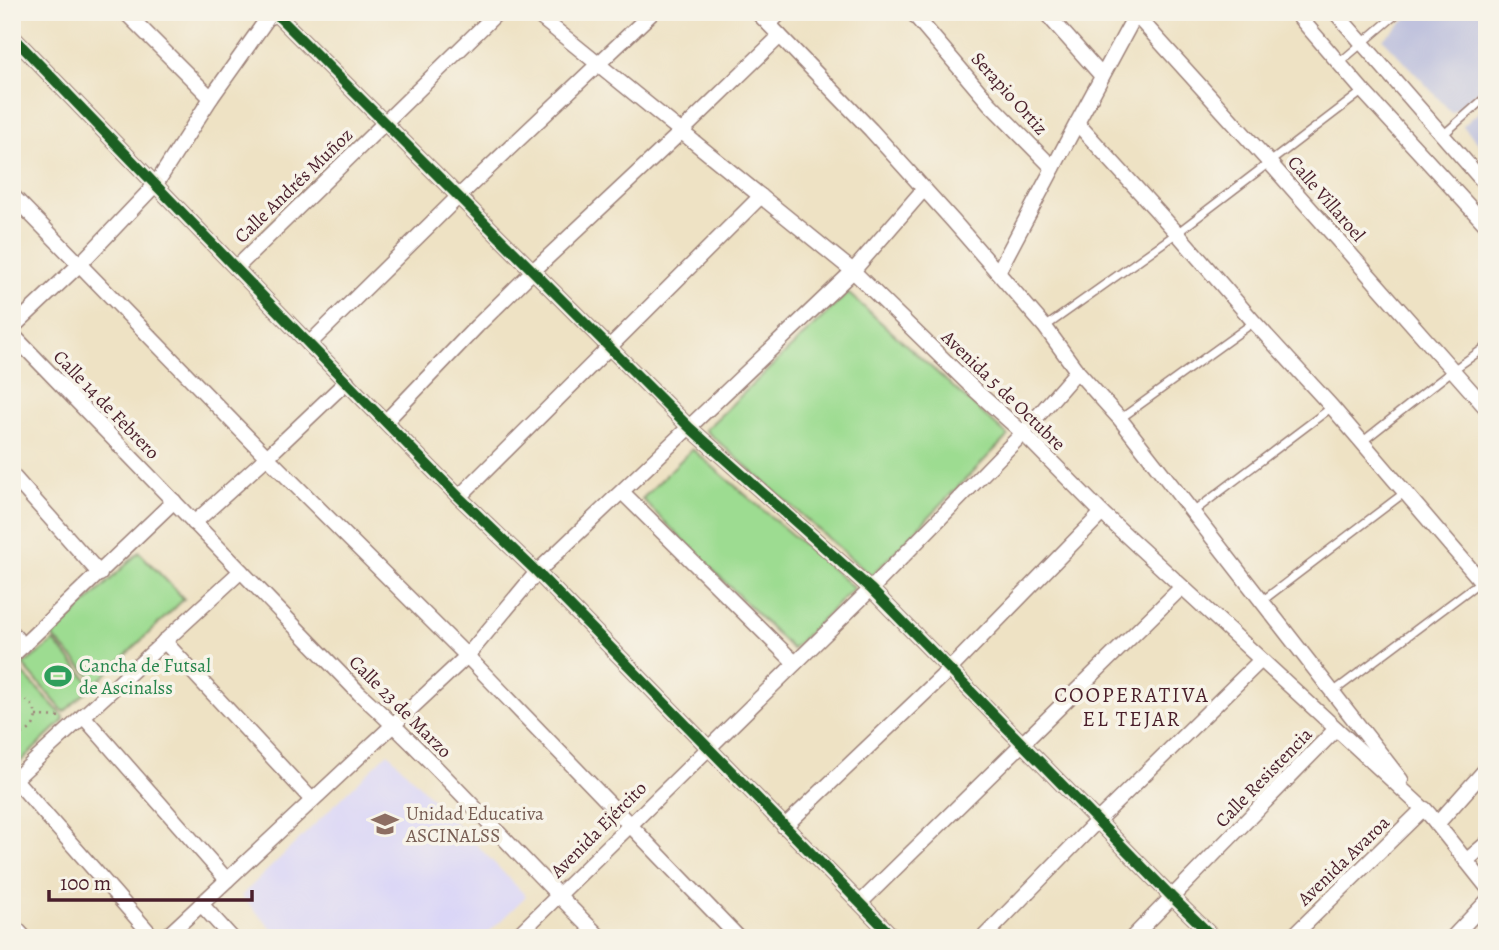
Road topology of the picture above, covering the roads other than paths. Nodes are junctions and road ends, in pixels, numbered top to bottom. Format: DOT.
graph roads {
  1 [pos="125,12"];
  2 [pos="273,12"];
  3 [pos="498,12"];
  4 [pos="534,12"];
  5 [pos="653,12"];
  6 [pos="757,12"];
  7 [pos="781,12"];
  8 [pos="1045,12"];
  9 [pos="1295,12"];
  10 [pos="1335,12"];
  11 [pos="1399,12"];
  12 [pos="917,14"];
  13 [pos="1137,14"];
  14 [pos="769,24"];
  15 [pos="12,36"];
  16 [pos="780,36"];
  17 [pos="1362,43"];
  18 [pos="1339,63"];
  19 [pos="599,65"];
  20 [pos="1102,76"];
  21 [pos="1363,90"];
  22 [pos="1487,96"];
  23 [pos="211,98"];
  24 [pos="384,122"];
  25 [pos="1077,123"];
  26 [pos="681,132"];
  27 [pos="1442,135"];
  28 [pos="1269,163"];
  29 [pos="1053,168"];
  30 [pos="156,184"];
  31 [pos="1487,186"];
  32 [pos="924,189"];
  33 [pos="12,195"];
  34 [pos="761,196"];
  35 [pos="458,197"];
  36 [pos="1487,226"];
  37 [pos="1177,233"];
  38 [pos="80,264"];
  39 [pos="236,268"];
  40 [pos="533,271"];
  41 [pos="853,271"];
  42 [pos="998,272"];
  43 [pos="1254,322"];
  44 [pos="1045,327"];
  45 [pos="12,328"];
  46 [pos="12,334"];
  47 [pos="309,344"];
  48 [pos="1487,346"];
  49 [pos="610,347"];
  50 [pos="1453,370"];
  51 [pos="1077,371"];
  52 [pos="347,381"];
  53 [pos="1332,407"];
  54 [pos="1487,409"];
  55 [pos="1120,419"];
  56 [pos="386,421"];
  57 [pos="690,428"];
  58 [pos="1023,433"];
  59 [pos="1362,442"];
  60 [pos="267,457"];
  61 [pos="12,475"];
  62 [pos="622,492"];
  63 [pos="1404,493"];
  64 [pos="459,497"];
  65 [pos="174,501"];
  66 [pos="1102,513"];
  67 [pos="1191,513"];
  68 [pos="194,523"];
  69 [pos="241,571"];
  70 [pos="537,572"];
  71 [pos="100,574"];
  72 [pos="1484,584"];
  73 [pos="1182,587"];
  74 [pos="871,589"];
  75 [pos="1262,601"];
  76 [pos="12,633"];
  77 [pos="164,641"];
  78 [pos="17,652"];
  79 [pos="467,656"];
  80 [pos="1261,660"];
  81 [pos="794,663"];
  82 [pos="950,669"];
  83 [pos="1333,692"];
  84 [pos="78,721"];
  85 [pos="394,724"];
  86 [pos="1336,729"];
  87 [pos="1023,744"];
  88 [pos="709,748"];
  89 [pos="1487,768"];
  90 [pos="13,774"];
  91 [pos="312,800"];
  92 [pos="1430,816"];
  93 [pos="1098,820"];
  94 [pos="630,824"];
  95 [pos="784,827"];
  96 [pos="1487,843"];
  97 [pos="1466,861"];
  98 [pos="227,880"];
  99 [pos="1487,887"];
  100 [pos="558,896"];
  101 [pos="1172,897"];
  102 [pos="1487,901"];
  103 [pos="861,902"];
  104 [pos="201,904"];
  105 [pos="12,924"];
  106 [pos="25,938"];
  107 [pos="154,938"];
  108 [pos="165,938"];
  109 [pos="232,938"];
  110 [pos="515,938"];
  111 [pos="601,938"];
  112 [pos="739,938"];
  113 [pos="894,938"];
  114 [pos="983,938"];
  115 [pos="1132,938"];
  116 [pos="1214,938"];
  117 [pos="1291,938"];
  118 [pos="1452,938"];
  1 -- 23 [label="street"];
  2 -- 23 [label="street"];
  2 -- 24 [label="street"];
  3 -- 24 [label="street, Calle Andrés Muñoz"];
  4 -- 19 [label="street, Avenida 5 de Octubre"];
  5 -- 19 [label="street"];
  6 -- 14 [label="street"];
  7 -- 14 [label="street"];
  8 -- 20 [label="street"];
  9 -- 18 [label="street"];
  10 -- 17 [label="street"];
  11 -- 17 [label="lane"];
  12 -- 29 [label="street, Serapio Ortiz"];
  13 -- 20 [label="street"];
  13 -- 28 [label="street, Calle Villaroel"];
  14 -- 16 [label="street"];
  15 -- 30 [label="street"];
  16 -- 26 [label="street"];
  16 -- 32 [label="street"];
  17 -- 18 [label="lane"];
  17 -- 27 [label="street"];
  18 -- 21 [label="street"];
  19 -- 26 [label="street, Avenida 5 de Octubre"];
  19 -- 35 [label="street"];
  20 -- 25 [label="street"];
  21 -- 28 [label="lane"];
  21 -- 36 [label="street"];
  22 -- 27 [label="lane"];
  23 -- 30 [label="street"];
  24 -- 35 [label="street"];
  24 -- 39 [label="street, Calle Andrés Muñoz"];
  25 -- 29 [label="street"];
  25 -- 37 [label="street"];
  26 -- 34 [label="street, Avenida 5 de Octubre"];
  26 -- 40 [label="street"];
  27 -- 31 [label="street"];
  28 -- 37 [label="lane"];
  28 -- 50 [label="street, Calle Villaroel"];
  29 -- 42 [label="street"];
  30 -- 38 [label="street"];
  30 -- 39 [label="street"];
  32 -- 41 [label="street"];
  32 -- 42 [label="street"];
  33 -- 38 [label="street"];
  34 -- 41 [label="street, Avenida 5 de Octubre"];
  34 -- 49 [label="street"];
  35 -- 40 [label="street"];
  35 -- 47 [label="street"];
  37 -- 43 [label="street"];
  37 -- 44 [label="lane"];
  38 -- 45 [label="street"];
  38 -- 60 [label="street"];
  39 -- 47 [label="street"];
  40 -- 49 [label="street"];
  40 -- 56 [label="street"];
  41 -- 57 [label="street"];
  41 -- 58 [label="street, Avenida 5 de Octubre"];
  42 -- 44 [label="street"];
  43 -- 53 [label="street"];
  43 -- 55 [label="lane"];
  44 -- 51 [label="street"];
  46 -- 65 [label="street, Calle 14 de Febrero"];
  47 -- 52 [label="street"];
  48 -- 50 [label="lane"];
  49 -- 57 [label="street"];
  49 -- 64 [label="street"];
  50 -- 54 [label="street, Calle Villaroel"];
  50 -- 59 [label="lane"];
  51 -- 55 [label="street"];
  51 -- 58 [label="street, Avenida Ejército"];
  52 -- 56 [label="street"];
  52 -- 60 [label="street"];
  53 -- 59 [label="street"];
  53 -- 67 [label="lane"];
  55 -- 67 [label="street"];
  56 -- 64 [label="street"];
  57 -- 62 [label="street"];
  57 -- 74 [label="street"];
  58 -- 66 [label="street, Avenida 5 de Octubre"];
  58 -- 74 [label="street, Avenida Ejército"];
  59 -- 63 [label="street"];
  60 -- 68 [label="street"];
  60 -- 79 [label="street"];
  61 -- 71 [label="street"];
  62 -- 70 [label="street"];
  62 -- 81 [label="street"];
  63 -- 72 [label="street"];
  63 -- 75 [label="lane"];
  64 -- 70 [label="street"];
  65 -- 68 [label="street, Calle 23 de Marzo"];
  65 -- 71 [label="street"];
  66 -- 73 [label="street, Avenida 5 de Octubre"];
  66 -- 82 [label="street"];
  67 -- 75 [label="street"];
  68 -- 69 [label="street, Calle 23 de Marzo"];
  69 -- 77 [label="street"];
  69 -- 85 [label="street, Calle 23 de Marzo"];
  70 -- 79 [label="street"];
  70 -- 88 [label="street"];
  71 -- 78 [label="street"];
  72 -- 83 [label="lane"];
  73 -- 80 [label="street, Avenida 5 de Octubre"];
  73 -- 87 [label="street"];
  74 -- 81 [label="street, Avenida Ejército"];
  74 -- 82 [label="street"];
  75 -- 83 [label="street"];
  76 -- 78 [label="street"];
  77 -- 84 [label="street"];
  77 -- 91 [label="street"];
  79 -- 85 [label="street"];
  79 -- 94 [label="street"];
  80 -- 86 [label="street, Avenida 5 de Octubre"];
  80 -- 93 [label="street"];
  81 -- 88 [label="street, Avenida Ejército"];
  82 -- 87 [label="street"];
  82 -- 95 [label="street"];
  83 -- 92 [label="street"];
  84 -- 90 [label="street"];
  84 -- 98 [label="street"];
  85 -- 91 [label="street"];
  85 -- 100 [label="street, Calle 23 de Marzo"];
  86 -- 92 [label="street, Avenida 5 de Octubre"];
  86 -- 101 [label="street, Calle Resistencia"];
  87 -- 93 [label="street"];
  87 -- 103 [label="street"];
  88 -- 94 [label="street, Avenida Ejército"];
  88 -- 95 [label="street"];
  89 -- 92 [label="street, Avenida Avaroa"];
  90 -- 107 [label="street"];
  91 -- 98 [label="street"];
  92 -- 97 [label="street"];
  92 -- 117 [label="street, Avenida Avaroa"];
  93 -- 101 [label="street"];
  93 -- 114 [label="street"];
  94 -- 100 [label="street, Avenida Ejército"];
  94 -- 112 [label="street"];
  95 -- 103 [label="street"];
  96 -- 97 [label="street"];
  97 -- 99 [label="street"];
  98 -- 104 [label="street"];
  100 -- 110 [label="street, Avenida Ejército"];
  100 -- 111 [label="street, Calle 23 de Marzo"];
  101 -- 115 [label="street, Calle Resistencia"];
  101 -- 116 [label="street"];
  102 -- 118 [label="street"];
  103 -- 113 [label="street"];
  104 -- 108 [label="street"];
  104 -- 109 [label="street"];
  105 -- 106 [label="street"];
}
